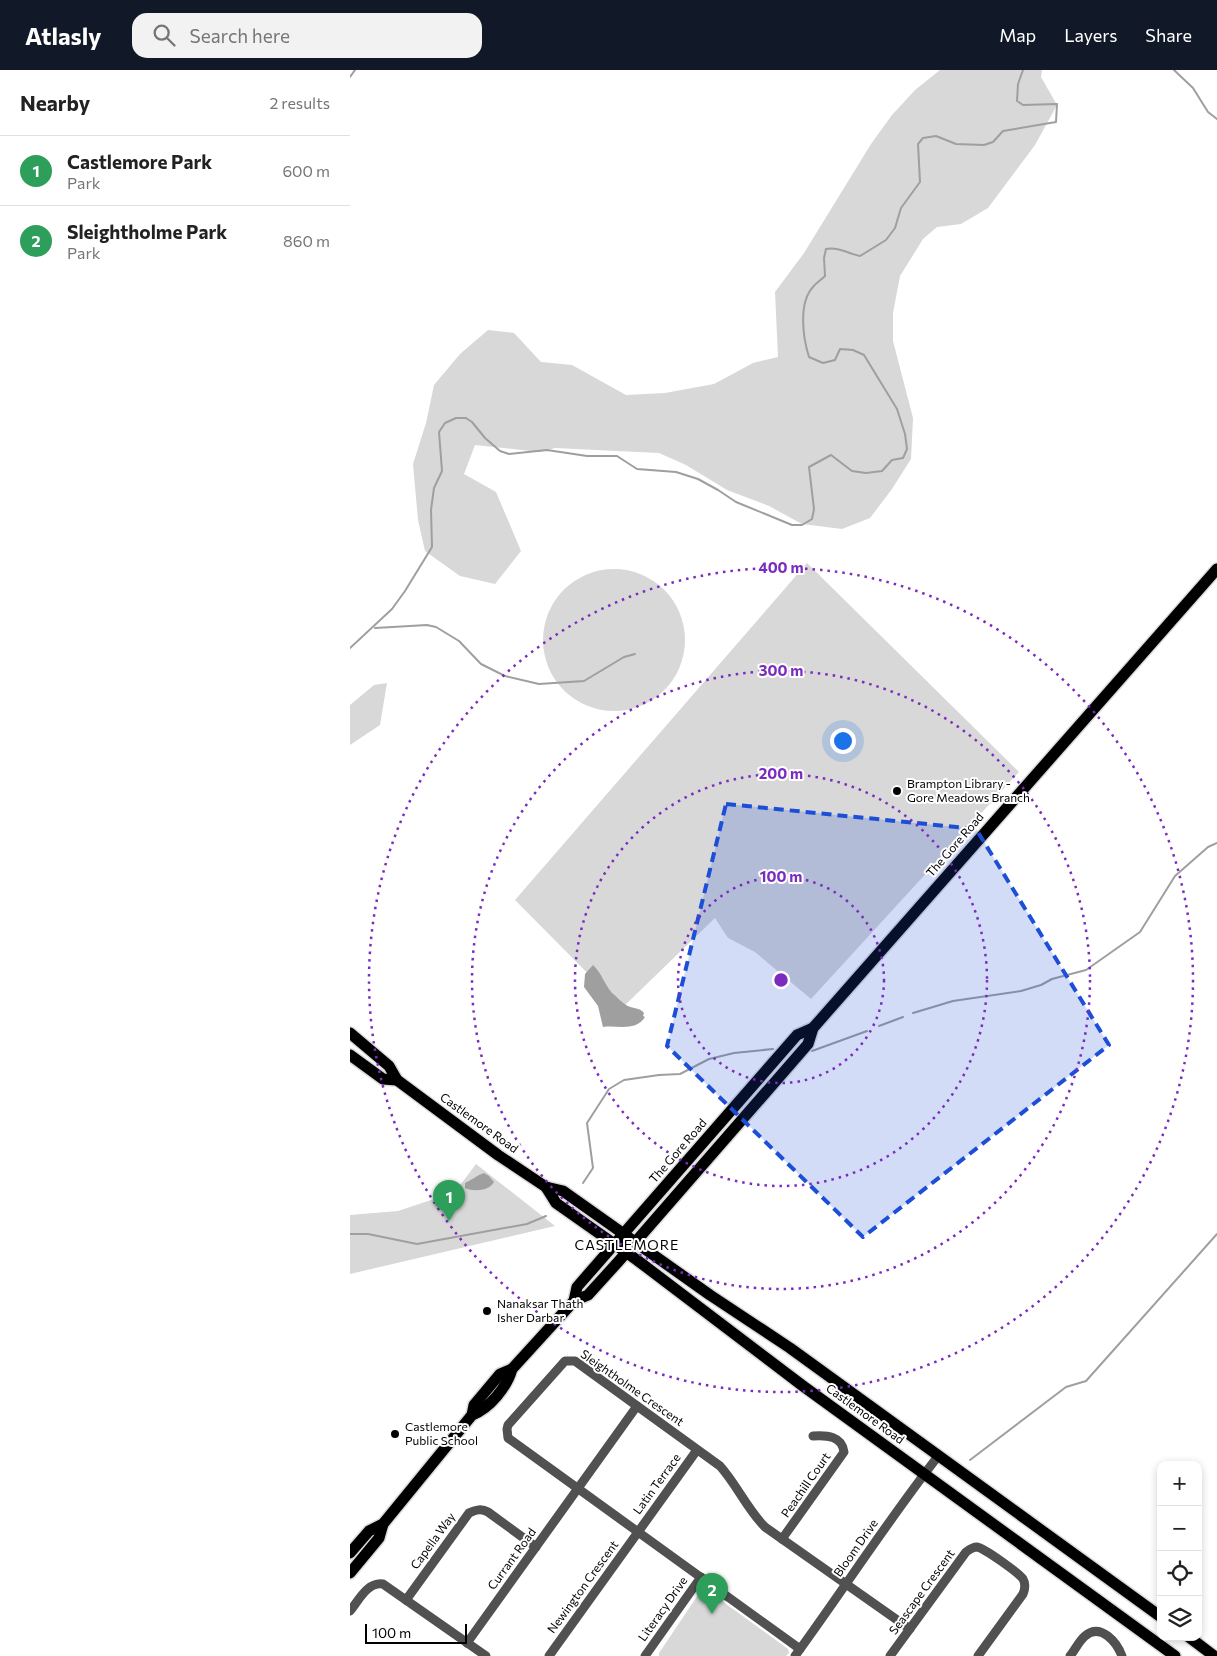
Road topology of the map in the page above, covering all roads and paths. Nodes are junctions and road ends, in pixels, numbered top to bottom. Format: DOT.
graph roads {
  1 [pos="1217,569"];
  2 [pos="813,1028"];
  3 [pos="350,1033"];
  4 [pos="350,1055"];
  5 [pos="764,1072"];
  6 [pos="396,1080"];
  7 [pos="775,1082"];
  8 [pos="546,1187"];
  9 [pos="624,1234"];
  10 [pos="636,1242"];
  11 [pos="615,1245"];
  12 [pos="627,1252"];
  13 [pos="574,1301"];
  14 [pos="637,1406"];
  15 [pos="814,1436"];
  16 [pos="697,1450"];
  17 [pos="939,1455"];
  18 [pos="924,1474"];
  19 [pos="577,1489"];
  20 [pos="383,1524"];
  21 [pos="638,1532"];
  22 [pos="782,1539"];
  23 [pos="536,1547"];
  24 [pos="350,1553"];
  25 [pos="350,1573"];
  26 [pos="701,1577"];
  27 [pos="846,1584"];
  28 [pos="406,1600"];
  29 [pos="350,1611"];
  30 [pos="1157,1614"];
  31 [pos="910,1629"];
  32 [pos="1193,1641"];
  33 [pos="467,1643"];
  34 [pos="798,1652"];
  35 [pos="486,1656"];
  36 [pos="549,1656"];
  37 [pos="646,1656"];
  38 [pos="890,1656"];
  39 [pos="978,1656"];
  40 [pos="1070,1656"];
  41 [pos="1122,1656"];
  42 [pos="1175,1656"];
  43 [pos="1214,1656"];
  1 -- 2 [label="main road, The Gore Road"];
  2 -- 5 [label="main road, The Gore Road"];
  2 -- 7 [label="main road, The Gore Road"];
  3 -- 6 [label="main road, Castlemore Road"];
  4 -- 6 [label="main road, Castlemore Road"];
  5 -- 7 [label="main road"];
  5 -- 9 [label="main road, The Gore Road"];
  6 -- 8 [label="main road, Castlemore Road"];
  7 -- 10 [label="main road, The Gore Road"];
  8 -- 9 [label="main road, Castlemore Road"];
  8 -- 11 [label="main road, Castlemore Road"];
  9 -- 10 [label="main road, Castlemore Road"];
  9 -- 11 [label="main road, The Gore Road"];
  10 -- 12 [label="main road, The Gore Road"];
  10 -- 17 [label="main road, Castlemore Road"];
  11 -- 12 [label="main road, Castlemore Road"];
  11 -- 13 [label="main road, The Gore Road"];
  12 -- 13 [label="main road, The Gore Road"];
  12 -- 18 [label="main road, Castlemore Road"];
  13 -- 20 [label="main road, The Gore Road"];
  14 -- 16 [label="street, Sleightholme Crescent"];
  14 -- 19 [label="street, Currant Road"];
  14 -- 19 [label="street, Sleightholme Crescent"];
  15 -- 22 [label="street, Peachill Court"];
  16 -- 21 [label="street, Latin Terrace"];
  16 -- 22 [label="street, Sleightholme Crescent"];
  17 -- 18 [label="street, Bloom Drive"];
  17 -- 30 [label="main road, Castlemore Road"];
  18 -- 27 [label="street, Bloom Drive"];
  18 -- 42 [label="main road, Castlemore Road"];
  19 -- 21 [label="street, Sleightholme Crescent"];
  19 -- 23 [label="street, Currant Road"];
  20 -- 24 [label="main road, The Gore Road"];
  20 -- 25 [label="main road, The Gore Road"];
  21 -- 26 [label="street, Sleightholme Crescent"];
  21 -- 36 [label="street, Newington Crescent"];
  22 -- 27 [label="street, Sleightholme Crescent"];
  23 -- 28 [label="street, Capella Way"];
  23 -- 33 [label="street, Currant Road"];
  26 -- 34 [label="street, Sleightholme Crescent"];
  26 -- 37 [label="street, Literacy Drive"];
  27 -- 31 [label="street, Sleightholme Crescent"];
  27 -- 34 [label="street, Bloom Drive"];
  28 -- 29 [label="street"];
  28 -- 33 [label="street"];
  31 -- 38 [label="street, Seascape Crescent"];
  31 -- 39 [label="street, Seascape Crescent"];
  32 -- 43 [label="main road"];
  33 -- 35 [label="street"];
  40 -- 41 [label="street"];
}
